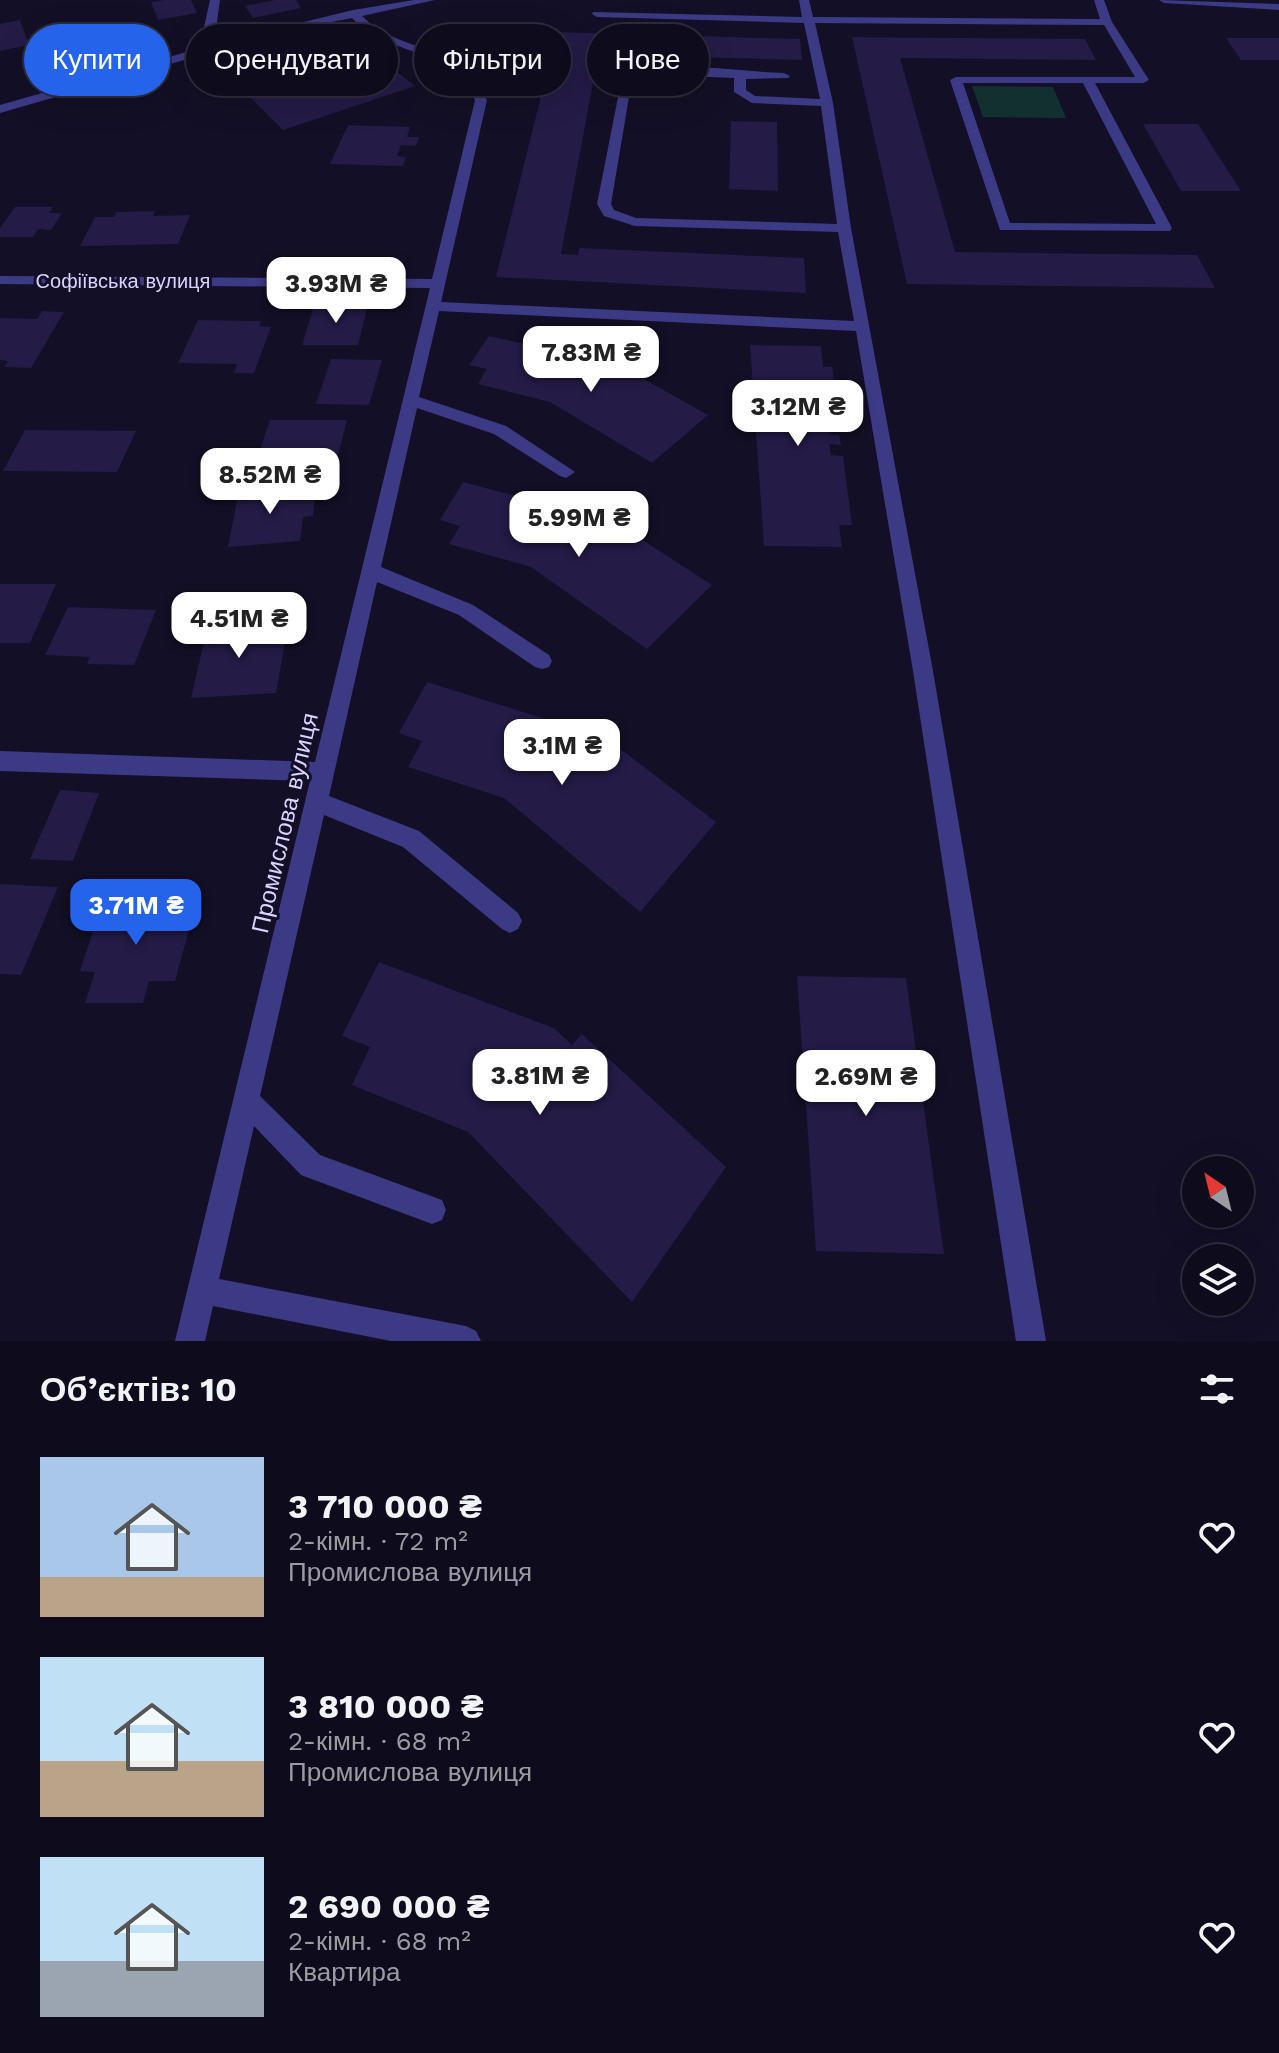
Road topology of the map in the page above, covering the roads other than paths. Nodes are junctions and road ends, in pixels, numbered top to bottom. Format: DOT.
graph roads {
  1 [pos="215,0"];
  2 [pos="430,0"];
  3 [pos="804,0"];
  4 [pos="1099,0"];
  5 [pos="1164,0"];
  6 [pos="1279,7"];
  7 [pos="353,13"];
  8 [pos="597,14"];
  9 [pos="810,20"];
  10 [pos="1107,22"];
  11 [pos="210,24"];
  12 [pos="307,24"];
  13 [pos="186,54"];
  14 [pos="740,75"];
  15 [pos="784,76"];
  16 [pos="1088,81"];
  17 [pos="827,103"];
  18 [pos="0,109"];
  19 [pos="844,228"];
  20 [pos="0,280"];
  21 [pos="439,284"];
  22 [pos="433,306"];
  23 [pos="863,326"];
  24 [pos="410,400"];
  25 [pos="566,472"];
  26 [pos="370,571"];
  27 [pos="542,661"];
  28 [pos="0,761"];
  29 [pos="324,772"];
  30 [pos="317,802"];
  31 [pos="510,921"];
  32 [pos="247,1101"];
  33 [pos="432,1210"];
  34 [pos="203,1290"];
  35 [pos="190,1341"];
  36 [pos="466,1341"];
  37 [pos="1031,1341"];
  1 -- 11 [label="street"];
  2 -- 7 [label="street"];
  3 -- 9 [label="street"];
  4 -- 10 [label="street"];
  5 -- 6 [label="street"];
  7 -- 12 [label="street"];
  7 -- 21 [label="street, Промислова вулиця"];
  8 -- 9 [label="street"];
  9 -- 10 [label="street"];
  9 -- 17 [label="street"];
  10 -- 16 [label="street"];
  13 -- 18 [label="street"];
  14 -- 15 [label="street"];
  14 -- 17 [label="street"];
  14 -- 19 [label="street"];
  16 -- 16 [label="street"];
  17 -- 19 [label="street"];
  19 -- 23 [label="street"];
  20 -- 21 [label="street, Софіївська вулиця"];
  21 -- 22 [label="street, Промислова вулиця"];
  22 -- 23 [label="street"];
  22 -- 24 [label="street, Промислова вулиця"];
  23 -- 37 [label="street"];
  24 -- 25 [label="street"];
  24 -- 26 [label="street, Промислова вулиця"];
  26 -- 27 [label="street"];
  26 -- 29 [label="street, Промислова вулиця"];
  28 -- 29 [label="street"];
  29 -- 30 [label="street, Промислова вулиця"];
  30 -- 31 [label="street"];
  30 -- 32 [label="street, Промислова вулиця"];
  32 -- 33 [label="street"];
  32 -- 34 [label="street, Промислова вулиця"];
  34 -- 35 [label="street, Промислова вулиця"];
  34 -- 36 [label="street"];
}
